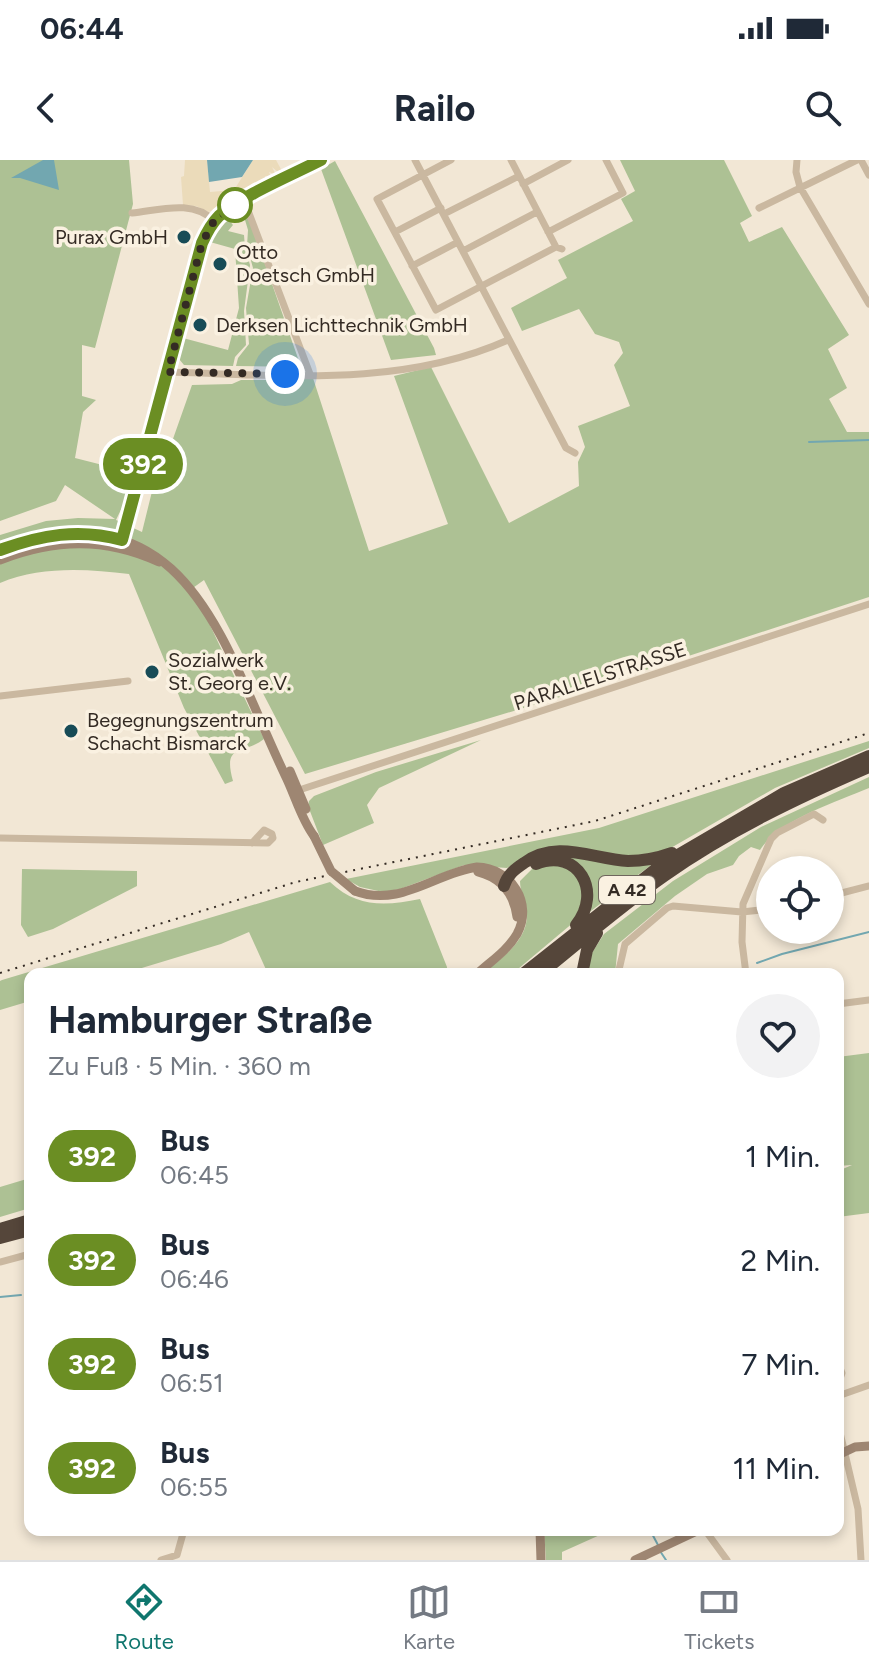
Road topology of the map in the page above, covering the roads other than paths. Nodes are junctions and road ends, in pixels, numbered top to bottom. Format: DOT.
graph roads {
  1 [pos="321,160"];
  2 [pos="415,160"];
  3 [pos="451,160"];
  4 [pos="511,160"];
  5 [pos="568,160"];
  6 [pos="606,160"];
  7 [pos="797,160"];
  8 [pos="859,160"];
  9 [pos="423,175"];
  10 [pos="869,175"];
  11 [pos="519,176"];
  12 [pos="523,184"];
  13 [pos="800,187"];
  14 [pos="244,200"];
  15 [pos="759,208"];
  16 [pos="442,211"];
  17 [pos="537,212"];
  18 [pos="132,213"];
  19 [pos="214,221"];
  20 [pos="395,232"];
  21 [pos="548,232"];
  22 [pos="458,242"];
  23 [pos="463,251"];
  24 [pos="412,266"];
  25 [pos="482,286"];
  26 [pos="869,304"];
  27 [pos="508,340"];
  28 [pos="168,372"];
  29 [pos="310,374"];
  30 [pos="575,453"];
  31 [pos="120,544"];
  32 [pos="0,550"];
  33 [pos="0,560"];
  34 [pos="869,604"];
  35 [pos="128,681"];
  36 [pos="0,696"];
  37 [pos="869,756"];
  38 [pos="869,767"];
  39 [pos="297,794"];
  40 [pos="823,820"];
  41 [pos="0,838"];
  42 [pos="700,841"];
  43 [pos="252,843"];
  44 [pos="508,882"];
  45 [pos="868,884"];
  46 [pos="844,892"];
  47 [pos="756,910"];
  48 [pos="742,912"];
  49 [pos="613,914"];
  50 [pos="558,945"];
  51 [pos="484,968"];
  52 [pos="530,968"];
  53 [pos="547,968"];
  54 [pos="583,968"];
  55 [pos="619,968"];
  56 [pos="746,968"];
  57 [pos="869,1000"];
  58 [pos="844,1003"];
  59 [pos="24,1222"];
  60 [pos="0,1229"];
  61 [pos="24,1232"];
  62 [pos="0,1238"];
  63 [pos="24,1256"];
  64 [pos="0,1262"];
  65 [pos="869,1385"];
  66 [pos="844,1394"];
  67 [pos="869,1446"];
  68 [pos="844,1452"];
  69 [pos="844,1465"];
  70 [pos="182,1536"];
  71 [pos="540,1536"];
  72 [pos="687,1536"];
  73 [pos="709,1536"];
  74 [pos="161,1560"];
  75 [pos="541,1560"];
  76 [pos="635,1560"];
  77 [pos="727,1560"];
  78 [pos="861,1560"];
  1 -- 14 [label="street"];
  2 -- 9 [label="street"];
  3 -- 9 [label="street"];
  4 -- 11 [label="street"];
  5 -- 12 [label="street"];
  6 -- 21 [label="street"];
  7 -- 13 [label="street"];
  8 -- 10 [label="street"];
  8 -- 13 [label="street"];
  9 -- 16 [label="street"];
  9 -- 20 [label="street"];
  11 -- 12 [label="street"];
  11 -- 16 [label="street"];
  12 -- 17 [label="street"];
  13 -- 15 [label="street"];
  13 -- 26 [label="street"];
  14 -- 19 [label="street"];
  14 -- 29 [label="street"];
  16 -- 20 [label="street"];
  16 -- 22 [label="street"];
  17 -- 21 [label="street"];
  17 -- 23 [label="street"];
  18 -- 19 [label="street"];
  19 -- 28 [label="street"];
  20 -- 24 [label="street"];
  21 -- 25 [label="street"];
  22 -- 23 [label="street"];
  22 -- 24 [label="street"];
  23 -- 25 [label="street"];
  24 -- 25 [label="street"];
  25 -- 27 [label="street"];
  27 -- 29 [label="street"];
  27 -- 30 [label="street"];
  28 -- 29 [label="street"];
  28 -- 31 [label="street"];
  31 -- 32 [label="main road"];
  31 -- 33 [label="main road"];
  31 -- 39 [label="main road"];
  34 -- 39 [label="street, PARALLELSTRASSE"];
  35 -- 36 [label="street"];
  37 -- 42 [label="highway, A 42"];
  38 -- 49 [label="highway, A 42"];
  39 -- 44 [label="main road, bridge"];
  40 -- 48 [label="street"];
  41 -- 43 [label="street"];
  42 -- 44 [label="highway"];
  42 -- 50 [label="highway, A 42"];
  44 -- 50 [label="highway"];
  44 -- 51 [label="main road"];
  45 -- 46 [label="street"];
  47 -- 48 [label="street"];
  48 -- 55 [label="street"];
  48 -- 56 [label="street"];
  49 -- 53 [label="highway, A 42"];
  49 -- 54 [label="highway"];
  50 -- 52 [label="highway, A 42"];
  57 -- 58 [label="street"];
  59 -- 60 [label="highway"];
  61 -- 62 [label="highway"];
  63 -- 64 [label="street"];
  65 -- 66 [label="street"];
  67 -- 68 [label="main road"];
  69 -- 78 [label="street"];
  70 -- 74 [label="street"];
  71 -- 75 [label="main road"];
  72 -- 76 [label="main road"];
  73 -- 77 [label="street"];
}
